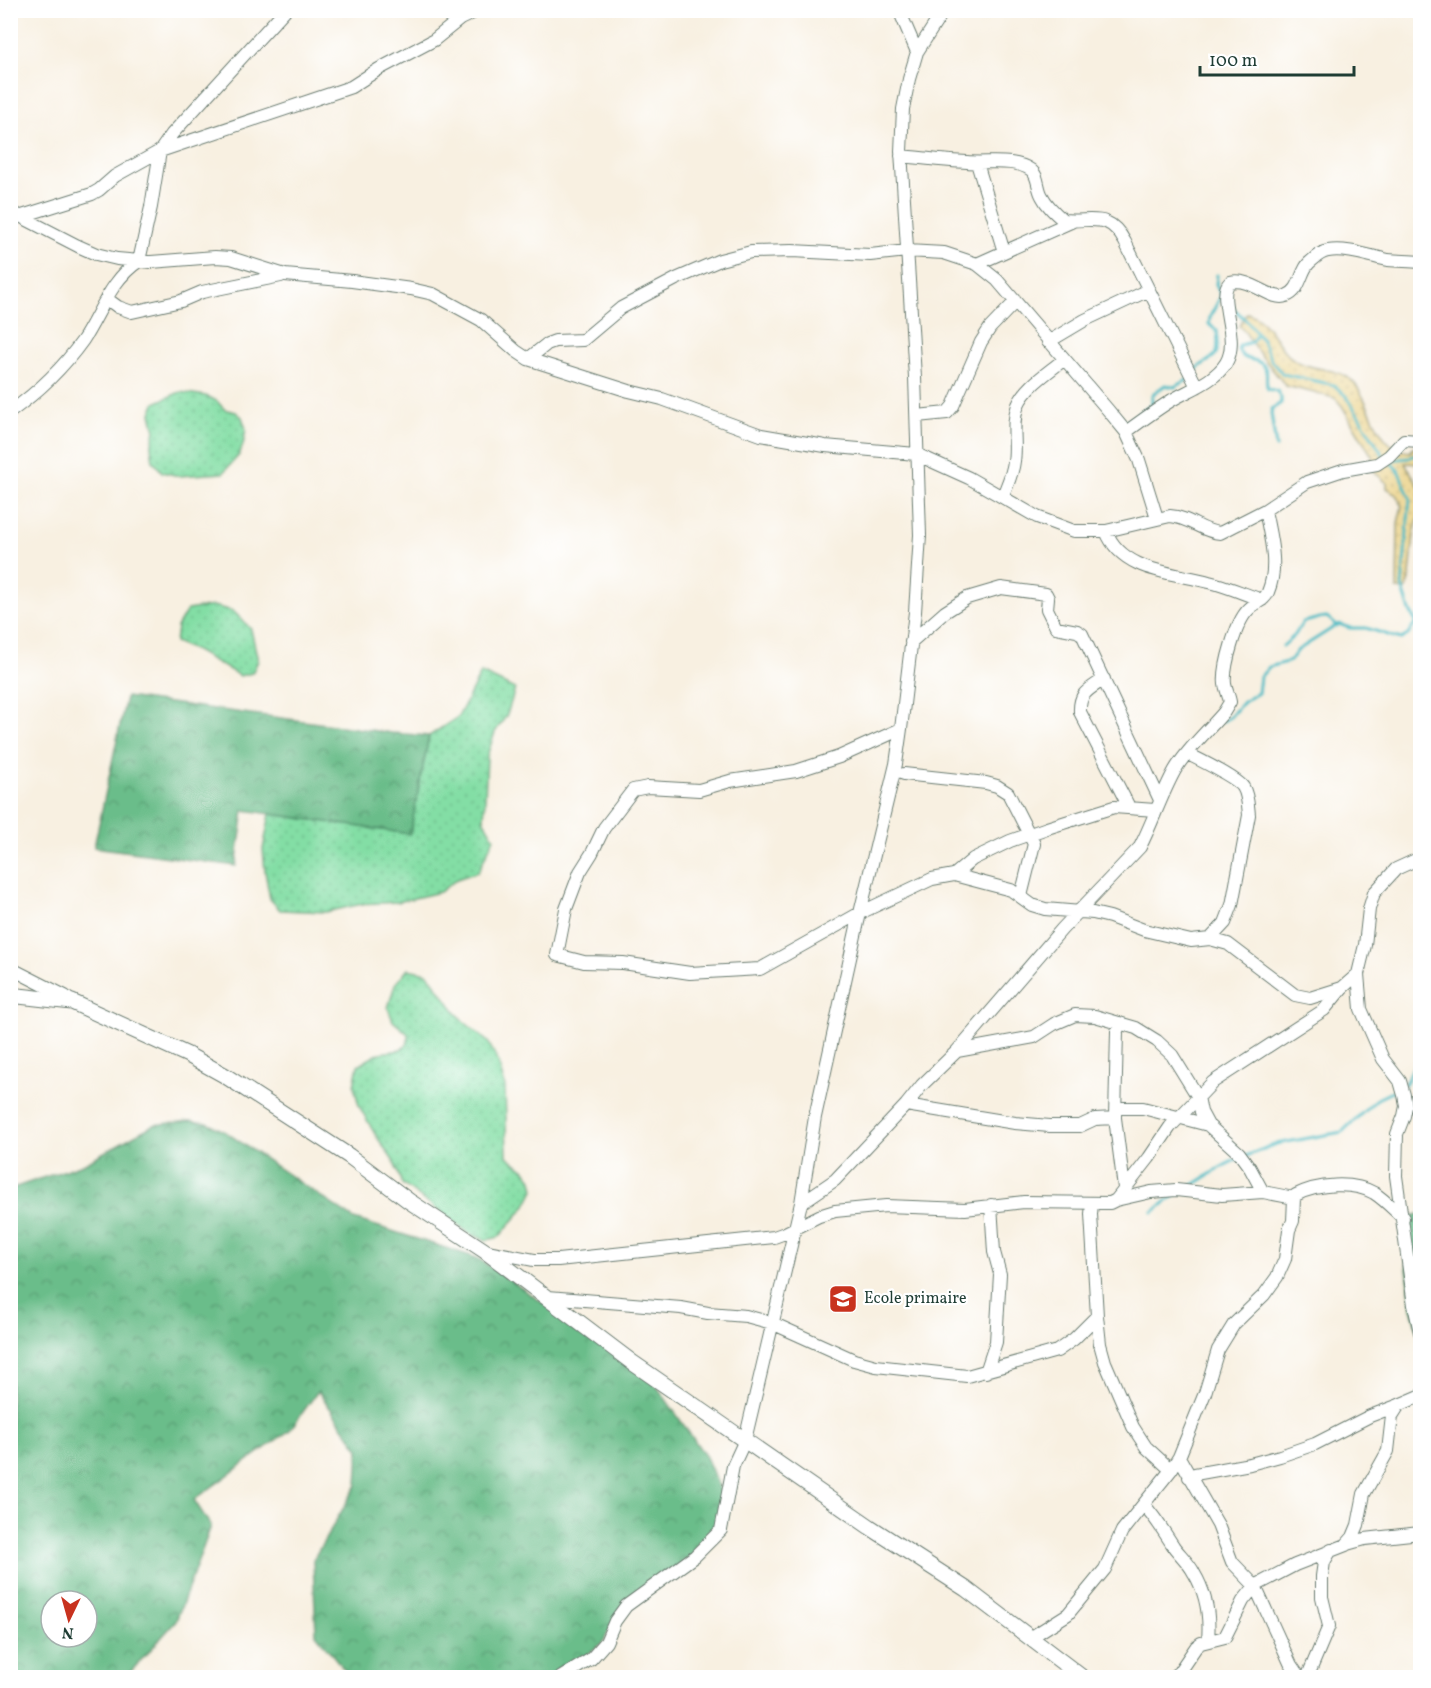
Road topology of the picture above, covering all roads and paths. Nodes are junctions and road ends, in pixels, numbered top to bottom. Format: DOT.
graph roads {
  1 [pos="285,10"];
  2 [pos="479,10"];
  3 [pos="899,10"];
  4 [pos="944,10"];
  5 [pos="917,52"];
  6 [pos="160,151"];
  7 [pos="901,156"];
  8 [pos="977,163"];
  9 [pos="16,213"];
  10 [pos="1074,220"];
  11 [pos="907,251"];
  12 [pos="1004,252"];
  13 [pos="139,261"];
  14 [pos="1420,262"];
  15 [pos="976,264"];
  16 [pos="285,275"];
  17 [pos="1149,290"];
  18 [pos="107,299"];
  19 [pos="1015,302"];
  20 [pos="1048,342"];
  21 [pos="528,359"];
  22 [pos="1063,360"];
  23 [pos="1197,387"];
  24 [pos="10,412"];
  25 [pos="917,416"];
  26 [pos="1126,432"];
  27 [pos="1420,441"];
  28 [pos="916,454"];
  29 [pos="1003,496"];
  30 [pos="1265,510"];
  31 [pos="1157,518"];
  32 [pos="1106,531"];
  33 [pos="1262,600"];
  34 [pos="910,642"];
  35 [pos="1104,679"];
  36 [pos="901,729"];
  37 [pos="1188,754"];
  38 [pos="904,774"];
  39 [pos="1157,805"];
  40 [pos="1129,807"];
  41 [pos="1029,834"];
  42 [pos="1420,858"];
  43 [pos="954,875"];
  44 [pos="1021,896"];
  45 [pos="1079,911"];
  46 [pos="860,913"];
  47 [pos="1210,939"];
  48 [pos="10,968"];
  49 [pos="1358,974"];
  50 [pos="1342,988"];
  51 [pos="10,995"];
  52 [pos="72,1002"];
  53 [pos="1119,1023"];
  54 [pos="957,1051"];
  55 [pos="1198,1097"];
  56 [pos="906,1105"];
  57 [pos="1115,1113"];
  58 [pos="1179,1117"];
  59 [pos="1208,1125"];
  60 [pos="1124,1188"];
  61 [pos="1263,1192"];
  62 [pos="1294,1198"];
  63 [pos="1116,1200"];
  64 [pos="801,1203"];
  65 [pos="1092,1204"];
  66 [pos="991,1205"];
  67 [pos="1403,1218"];
  68 [pos="795,1227"];
  69 [pos="485,1251"];
  70 [pos="548,1297"];
  71 [pos="1097,1316"];
  72 [pos="772,1323"];
  73 [pos="1420,1332"];
  74 [pos="986,1372"];
  75 [pos="1420,1396"];
  76 [pos="1399,1406"];
  77 [pos="745,1440"];
  78 [pos="1179,1457"];
  79 [pos="1171,1470"];
  80 [pos="1189,1477"];
  81 [pos="1144,1505"];
  82 [pos="1420,1533"];
  83 [pos="1346,1545"];
  84 [pos="1331,1550"];
  85 [pos="1255,1586"];
  86 [pos="1030,1638"];
  87 [pos="1208,1640"];
  88 [pos="560,1677"];
  89 [pos="1083,1677"];
  90 [pos="1171,1677"];
  91 [pos="1300,1677"];
  92 [pos="1307,1677"];
  1 -- 6 [label="street"];
  2 -- 6 [label="street"];
  3 -- 5 [label="street"];
  4 -- 5 [label="street"];
  5 -- 7 [label="street"];
  6 -- 9 [label="street"];
  6 -- 13 [label="street"];
  7 -- 8 [label="street"];
  7 -- 11 [label="street"];
  8 -- 10 [label="street"];
  8 -- 12 [label="street"];
  9 -- 13 [label="street"];
  10 -- 12 [label="street"];
  10 -- 17 [label="street"];
  11 -- 15 [label="street"];
  11 -- 21 [label="street"];
  11 -- 25 [label="street"];
  12 -- 15 [label="street"];
  13 -- 16 [label="street"];
  13 -- 18 [label="street"];
  14 -- 23 [label="street"];
  15 -- 19 [label="street"];
  16 -- 18 [label="street"];
  16 -- 21 [label="street"];
  17 -- 20 [label="street"];
  17 -- 23 [label="street"];
  18 -- 24 [label="street"];
  19 -- 20 [label="street"];
  19 -- 25 [label="street"];
  20 -- 22 [label="street"];
  21 -- 28 [label="street"];
  22 -- 26 [label="street"];
  22 -- 29 [label="street"];
  23 -- 26 [label="street"];
  25 -- 28 [label="street"];
  26 -- 31 [label="street"];
  27 -- 30 [label="street"];
  28 -- 29 [label="street"];
  28 -- 34 [label="street"];
  29 -- 32 [label="street"];
  30 -- 31 [label="street"];
  30 -- 33 [label="street"];
  31 -- 32 [label="street"];
  32 -- 33 [label="street"];
  33 -- 37 [label="street"];
  34 -- 35 [label="street"];
  34 -- 36 [label="street"];
  35 -- 39 [label="street"];
  35 -- 40 [label="street"];
  36 -- 46 [label="street"];
  36 -- 46 [label="street"];
  37 -- 39 [label="street"];
  37 -- 47 [label="street"];
  38 -- 41 [label="street"];
  39 -- 40 [label="street"];
  39 -- 45 [label="street"];
  40 -- 41 [label="street"];
  41 -- 43 [label="street"];
  41 -- 44 [label="street"];
  42 -- 49 [label="street"];
  43 -- 44 [label="street"];
  43 -- 46 [label="street"];
  44 -- 45 [label="street"];
  45 -- 47 [label="street"];
  45 -- 54 [label="street"];
  46 -- 64 [label="street"];
  47 -- 50 [label="street"];
  48 -- 52 [label="street"];
  49 -- 50 [label="street"];
  49 -- 67 [label="street"];
  50 -- 55 [label="street"];
  51 -- 52 [label="street"];
  52 -- 69 [label="street"];
  53 -- 54 [label="street"];
  53 -- 55 [label="street"];
  53 -- 57 [label="street"];
  54 -- 56 [label="street"];
  55 -- 58 [label="street"];
  55 -- 59 [label="street"];
  56 -- 57 [label="street"];
  56 -- 64 [label="street"];
  57 -- 58 [label="street"];
  57 -- 60 [label="street"];
  58 -- 59 [label="street"];
  58 -- 60 [label="street"];
  59 -- 61 [label="street"];
  60 -- 63 [label="street"];
  61 -- 62 [label="street"];
  61 -- 63 [label="street"];
  62 -- 67 [label="street"];
  62 -- 78 [label="street"];
  63 -- 65 [label="street"];
  64 -- 68 [label="street"];
  65 -- 66 [label="street"];
  65 -- 71 [label="street"];
  66 -- 68 [label="street"];
  66 -- 74 [label="street"];
  67 -- 73 [label="street"];
  68 -- 69 [label="street"];
  68 -- 72 [label="street"];
  69 -- 70 [label="street"];
  70 -- 72 [label="street"];
  70 -- 77 [label="street"];
  71 -- 74 [label="street"];
  71 -- 79 [label="street"];
  72 -- 74 [label="street"];
  72 -- 77 [label="street"];
  75 -- 76 [label="street"];
  76 -- 80 [label="street"];
  76 -- 83 [label="street"];
  77 -- 86 [label="street"];
  77 -- 88 [label="street"];
  78 -- 79 [label="street"];
  78 -- 80 [label="street"];
  79 -- 81 [label="street"];
  80 -- 85 [label="street"];
  81 -- 86 [label="street"];
  81 -- 87 [label="street"];
  82 -- 83 [label="street"];
  83 -- 84 [label="street"];
  84 -- 85 [label="street"];
  84 -- 92 [label="street"];
  85 -- 87 [label="street"];
  85 -- 91 [label="street"];
  86 -- 89 [label="street"];
  87 -- 90 [label="street"];
}
